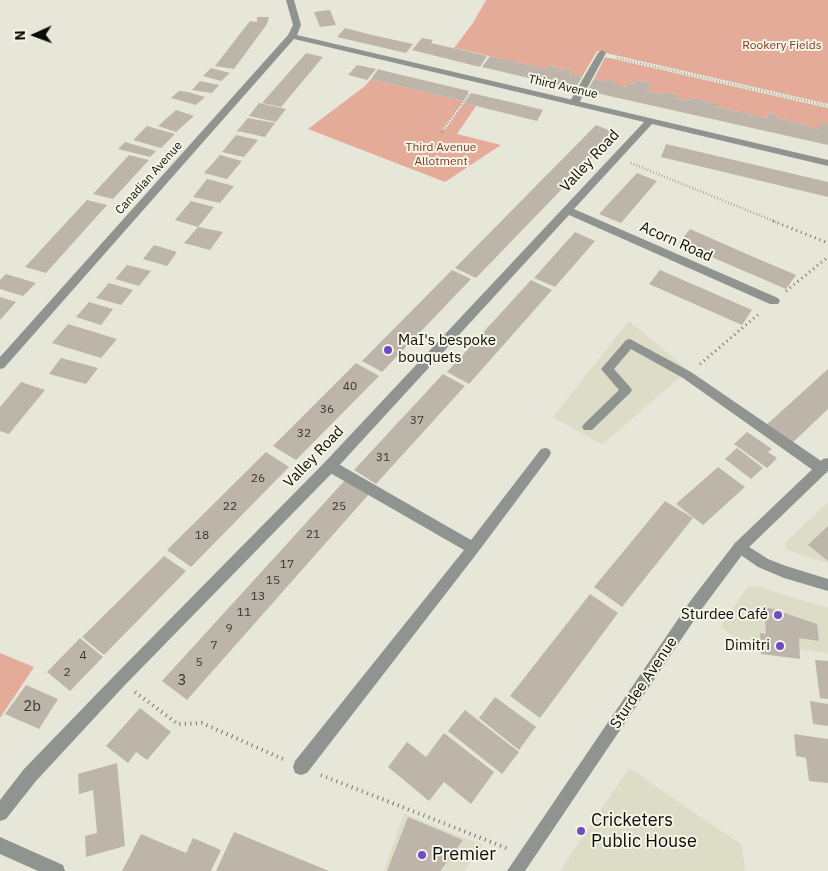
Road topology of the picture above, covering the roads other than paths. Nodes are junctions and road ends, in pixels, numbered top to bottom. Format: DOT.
graph roads {
  1 [pos="290,0"];
  2 [pos="292,36"];
  3 [pos="602,54"];
  4 [pos="574,102"];
  5 [pos="650,121"];
  6 [pos="828,163"];
  7 [pos="566,210"];
  8 [pos="774,301"];
  9 [pos="0,365"];
  10 [pos="588,427"];
  11 [pos="545,453"];
  12 [pos="330,466"];
  13 [pos="825,466"];
  14 [pos="473,548"];
  15 [pos="740,548"];
  16 [pos="828,585"];
  17 [pos="301,767"];
  18 [pos="0,813"];
  19 [pos="0,845"];
  20 [pos="57,871"];
  21 [pos="515,871"];
  1 -- 2 [label="street"];
  2 -- 4 [label="street, Third Avenue"];
  2 -- 9 [label="street, Canadian Avenue"];
  3 -- 4 [label="street"];
  4 -- 5 [label="street, Third Avenue"];
  5 -- 6 [label="street, Third Avenue"];
  5 -- 7 [label="street, Valley Road"];
  7 -- 8 [label="street, Acorn Road"];
  7 -- 12 [label="street, Valley Road"];
  10 -- 13 [label="street"];
  11 -- 14 [label="street"];
  12 -- 14 [label="street"];
  12 -- 18 [label="street, Valley Road"];
  13 -- 15 [label="street, Sturdee Avenue"];
  14 -- 17 [label="street"];
  15 -- 16 [label="street"];
  15 -- 21 [label="street, Sturdee Avenue"];
  19 -- 20 [label="street"];
}
